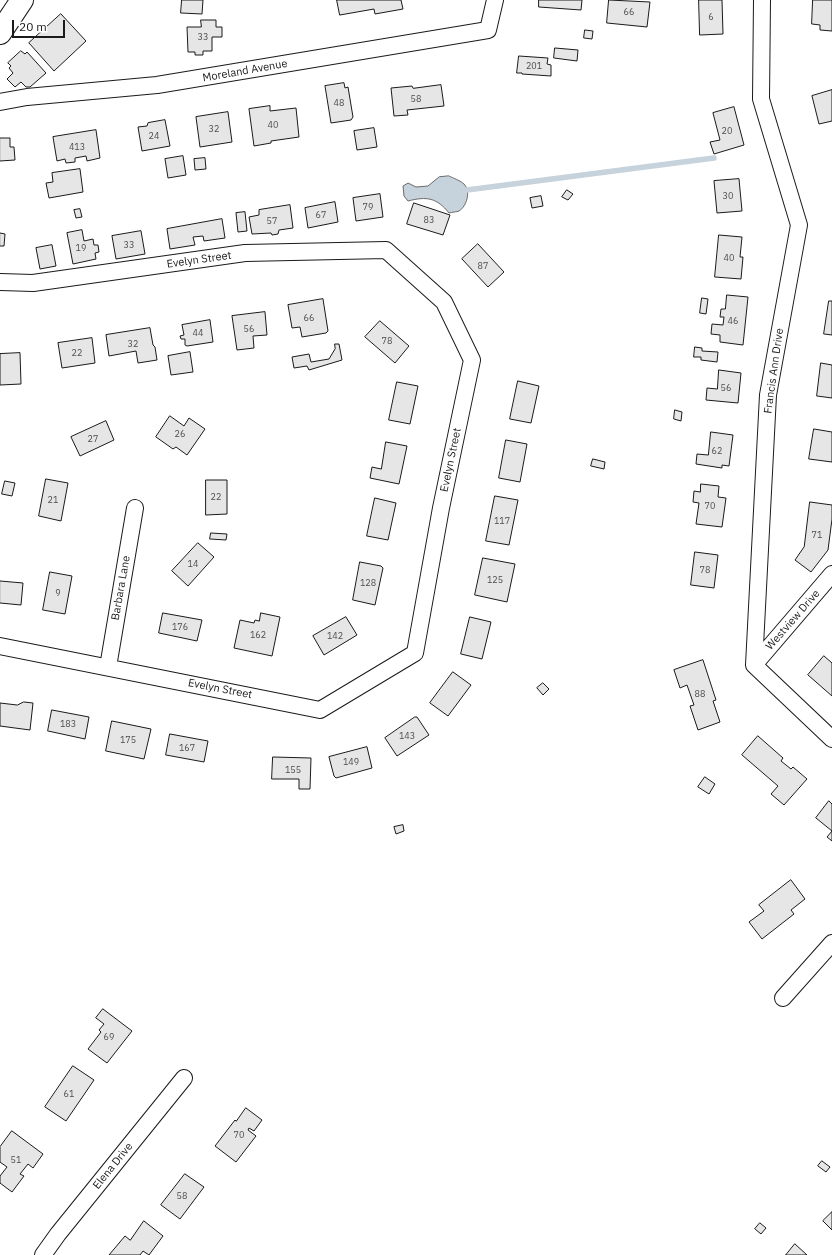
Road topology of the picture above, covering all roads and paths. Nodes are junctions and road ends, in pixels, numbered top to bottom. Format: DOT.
graph roads {
  1 [pos="22,0"];
  2 [pos="495,0"];
  3 [pos="762,0"];
  4 [pos="0,33"];
  5 [pos="0,102"];
  6 [pos="0,282"];
  7 [pos="135,508"];
  8 [pos="832,574"];
  9 [pos="0,646"];
  10 [pos="754,665"];
  11 [pos="108,667"];
  12 [pos="832,738"];
  13 [pos="832,943"];
  14 [pos="783,998"];
  15 [pos="184,1078"];
  16 [pos="43,1255"];
  1 -- 4 [label="main road"];
  2 -- 5 [label="street, Moreland Avenue"];
  3 -- 10 [label="street, Francis Ann Drive"];
  6 -- 11 [label="street, Evelyn Street"];
  7 -- 11 [label="street, Barbara Lane"];
  8 -- 10 [label="street, Westview Drive"];
  9 -- 11 [label="street, Evelyn Street"];
  10 -- 12 [label="street"];
  13 -- 14 [label="street"];
  15 -- 16 [label="street, Elena Drive"];
}
